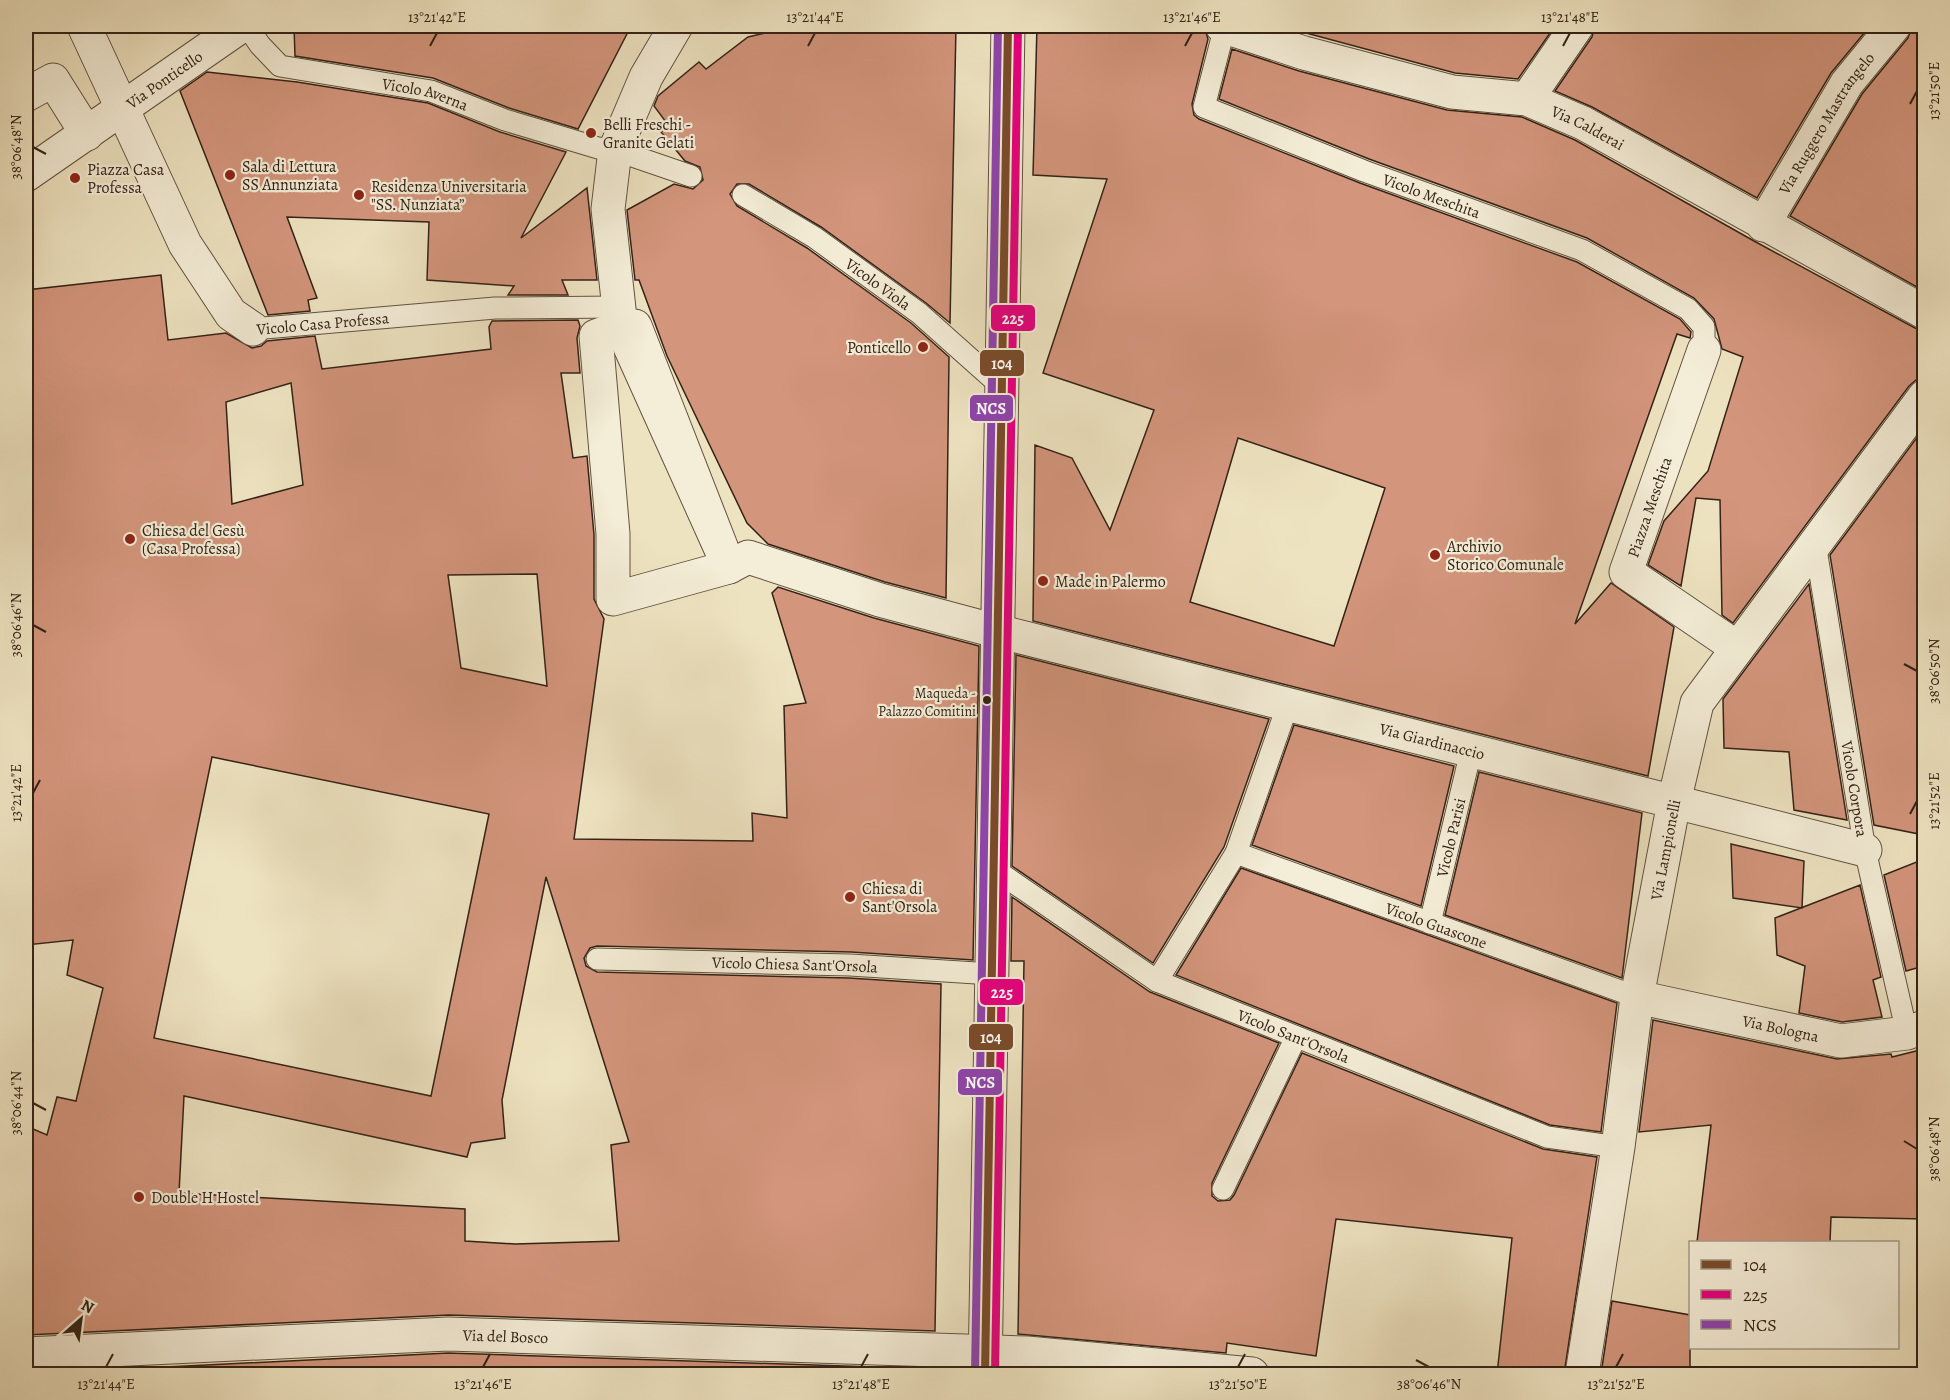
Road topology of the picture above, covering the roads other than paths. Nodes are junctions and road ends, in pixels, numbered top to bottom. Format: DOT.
graph roads {
  1 [pos="84,26"];
  2 [pos="241,26"];
  3 [pos="247,26"];
  4 [pos="676,26"];
  5 [pos="1008,26"];
  6 [pos="1224,26"];
  7 [pos="1577,26"];
  8 [pos="1894,26"];
  9 [pos="26,95"];
  10 [pos="1527,99"];
  11 [pos="121,109"];
  12 [pos="87,134"];
  13 [pos="615,150"];
  14 [pos="26,175"];
  15 [pos="690,176"];
  16 [pos="743,195"];
  17 [pos="1763,225"];
  18 [pos="1924,312"];
  19 [pos="620,317"];
  20 [pos="253,329"];
  21 [pos="1704,350"];
  22 [pos="1002,387"];
  23 [pos="1924,398"];
  24 [pos="1815,543"];
  25 [pos="729,567"];
  26 [pos="998,631"];
  27 [pos="1736,647"];
  28 [pos="1288,704"];
  29 [pos="1472,751"];
  30 [pos="1674,802"];
  31 [pos="1865,850"];
  32 [pos="1236,853"];
  33 [pos="994,869"];
  34 [pos="1430,923"];
  35 [pos="597,960"];
  36 [pos="992,974"];
  37 [pos="1157,981"];
  38 [pos="1637,997"];
  39 [pos="1916,1030"];
  40 [pos="1296,1037"];
  41 [pos="1618,1147"];
  42 [pos="1223,1190"];
  43 [pos="26,1354"];
  44 [pos="986,1364"];
  45 [pos="1252,1374"];
  46 [pos="1582,1374"];
  1 -- 11 [label="street, Vicolo Casa Professa"];
  2 -- 11 [label="street, Via Ponticello"];
  3 -- 13 [label="lane, Vicolo Averna"];
  4 -- 13 [label="street"];
  5 -- 22 [label="street"];
  6 -- 10 [label="street, Via Calderai"];
  6 -- 21 [label="lane, Vicolo Meschita"];
  7 -- 10 [label="street"];
  8 -- 17 [label="street, Via Ruggero Mastrangelo"];
  9 -- 12 [label="street"];
  10 -- 17 [label="street, Via Calderai"];
  11 -- 12 [label="street, Via Ponticello"];
  11 -- 20 [label="street, Vicolo Casa Professa"];
  12 -- 14 [label="street, Via Ponticello"];
  13 -- 15 [label="lane"];
  13 -- 19 [label="street"];
  16 -- 22 [label="lane, Vicolo Viola"];
  17 -- 18 [label="street, Via Calderai"];
  19 -- 20 [label="lane, Vicolo Casa Professa"];
  19 -- 25 [label="street"];
  19 -- 25 [label="street, Via Giardinaccio"];
  21 -- 27 [label="street, Piazza Meschita"];
  22 -- 26 [label="street"];
  23 -- 24 [label="street, Via Lampionelli"];
  24 -- 27 [label="street, Via Lampionelli"];
  24 -- 31 [label="lane, Vicolo Corpora"];
  25 -- 26 [label="street, Via Giardinaccio"];
  26 -- 28 [label="street, Via Giardinaccio"];
  26 -- 33 [label="street"];
  27 -- 30 [label="street, Via Lampionelli"];
  28 -- 29 [label="street, Via Giardinaccio"];
  28 -- 32 [label="lane"];
  29 -- 30 [label="street, Via Giardinaccio"];
  29 -- 34 [label="lane, Vicolo Parisi"];
  30 -- 31 [label="street, Via Giardinaccio"];
  30 -- 38 [label="street, Via Lampionelli"];
  31 -- 39 [label="lane, Vicolo Corpora"];
  32 -- 34 [label="lane, Vicolo Guascone"];
  32 -- 37 [label="lane"];
  33 -- 36 [label="street"];
  33 -- 37 [label="lane, Vicolo Sant'Orsola"];
  34 -- 38 [label="lane, Vicolo Guascone"];
  35 -- 36 [label="lane, Vicolo Chiesa Sant'Orsola"];
  36 -- 44 [label="street"];
  37 -- 40 [label="lane, Vicolo Sant'Orsola"];
  38 -- 39 [label="street, Via Bologna"];
  38 -- 41 [label="street, Via Lampionelli"];
  40 -- 41 [label="lane, Vicolo Sant'Orsola"];
  40 -- 42 [label="lane"];
  41 -- 46 [label="street, Via Lampionelli"];
  43 -- 44 [label="street, Via del Bosco"];
  44 -- 45 [label="street, Via del Bosco"];
}
